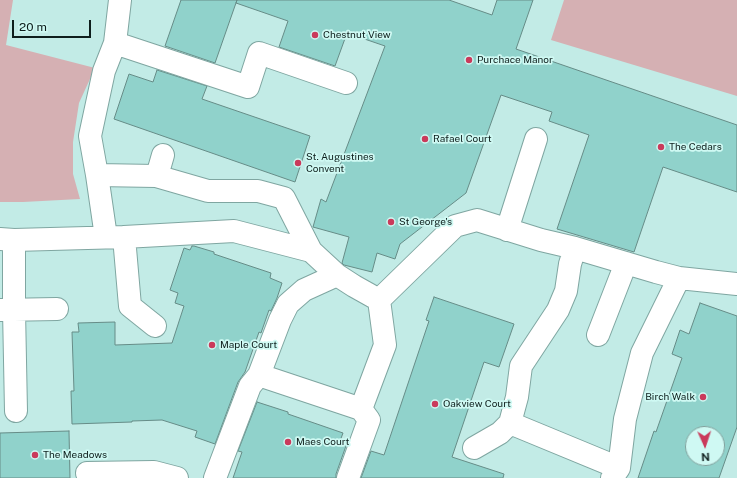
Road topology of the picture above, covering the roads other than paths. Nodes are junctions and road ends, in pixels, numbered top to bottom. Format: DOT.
graph roads {
  1 [pos="120,0"];
  2 [pos="115,43"];
  3 [pos="346,83"];
  4 [pos="536,139"];
  5 [pos="163,156"];
  6 [pos="97,175"];
  7 [pos="157,176"];
  8 [pos="507,230"];
  9 [pos="115,237"];
  10 [pos="7,239"];
  11 [pos="576,248"];
  12 [pos="311,251"];
  13 [pos="626,263"];
  14 [pos="337,275"];
  15 [pos="679,278"];
  16 [pos="737,284"];
  17 [pos="379,300"];
  18 [pos="58,309"];
  19 [pos="7,310"];
  20 [pos="155,326"];
  21 [pos="598,335"];
  22 [pos="259,375"];
  23 [pos="361,409"];
  24 [pos="16,411"];
  25 [pos="510,423"];
  26 [pos="474,448"];
  27 [pos="87,473"];
  28 [pos="615,473"];
  29 [pos="177,478"];
  30 [pos="215,478"];
  31 [pos="348,478"];
  1 -- 2 [label="lane"];
  2 -- 3 [label="lane"];
  2 -- 6 [label="lane"];
  4 -- 8 [label="lane"];
  5 -- 7 [label="lane"];
  6 -- 7 [label="lane"];
  6 -- 9 [label="lane"];
  7 -- 12 [label="lane"];
  8 -- 11 [label="lane"];
  8 -- 17 [label="lane"];
  9 -- 10 [label="lane"];
  9 -- 12 [label="lane"];
  9 -- 20 [label="lane"];
  10 -- 19 [label="lane"];
  11 -- 13 [label="lane"];
  11 -- 25 [label="lane"];
  12 -- 14 [label="lane"];
  13 -- 15 [label="lane"];
  13 -- 21 [label="lane"];
  14 -- 17 [label="lane"];
  14 -- 22 [label="lane"];
  15 -- 16 [label="lane"];
  15 -- 28 [label="lane"];
  17 -- 23 [label="lane"];
  18 -- 19 [label="lane"];
  19 -- 24 [label="lane"];
  22 -- 23 [label="lane"];
  22 -- 30 [label="lane"];
  23 -- 31 [label="lane"];
  25 -- 26 [label="lane"];
  25 -- 28 [label="lane"];
  27 -- 29 [label="lane"];
}
